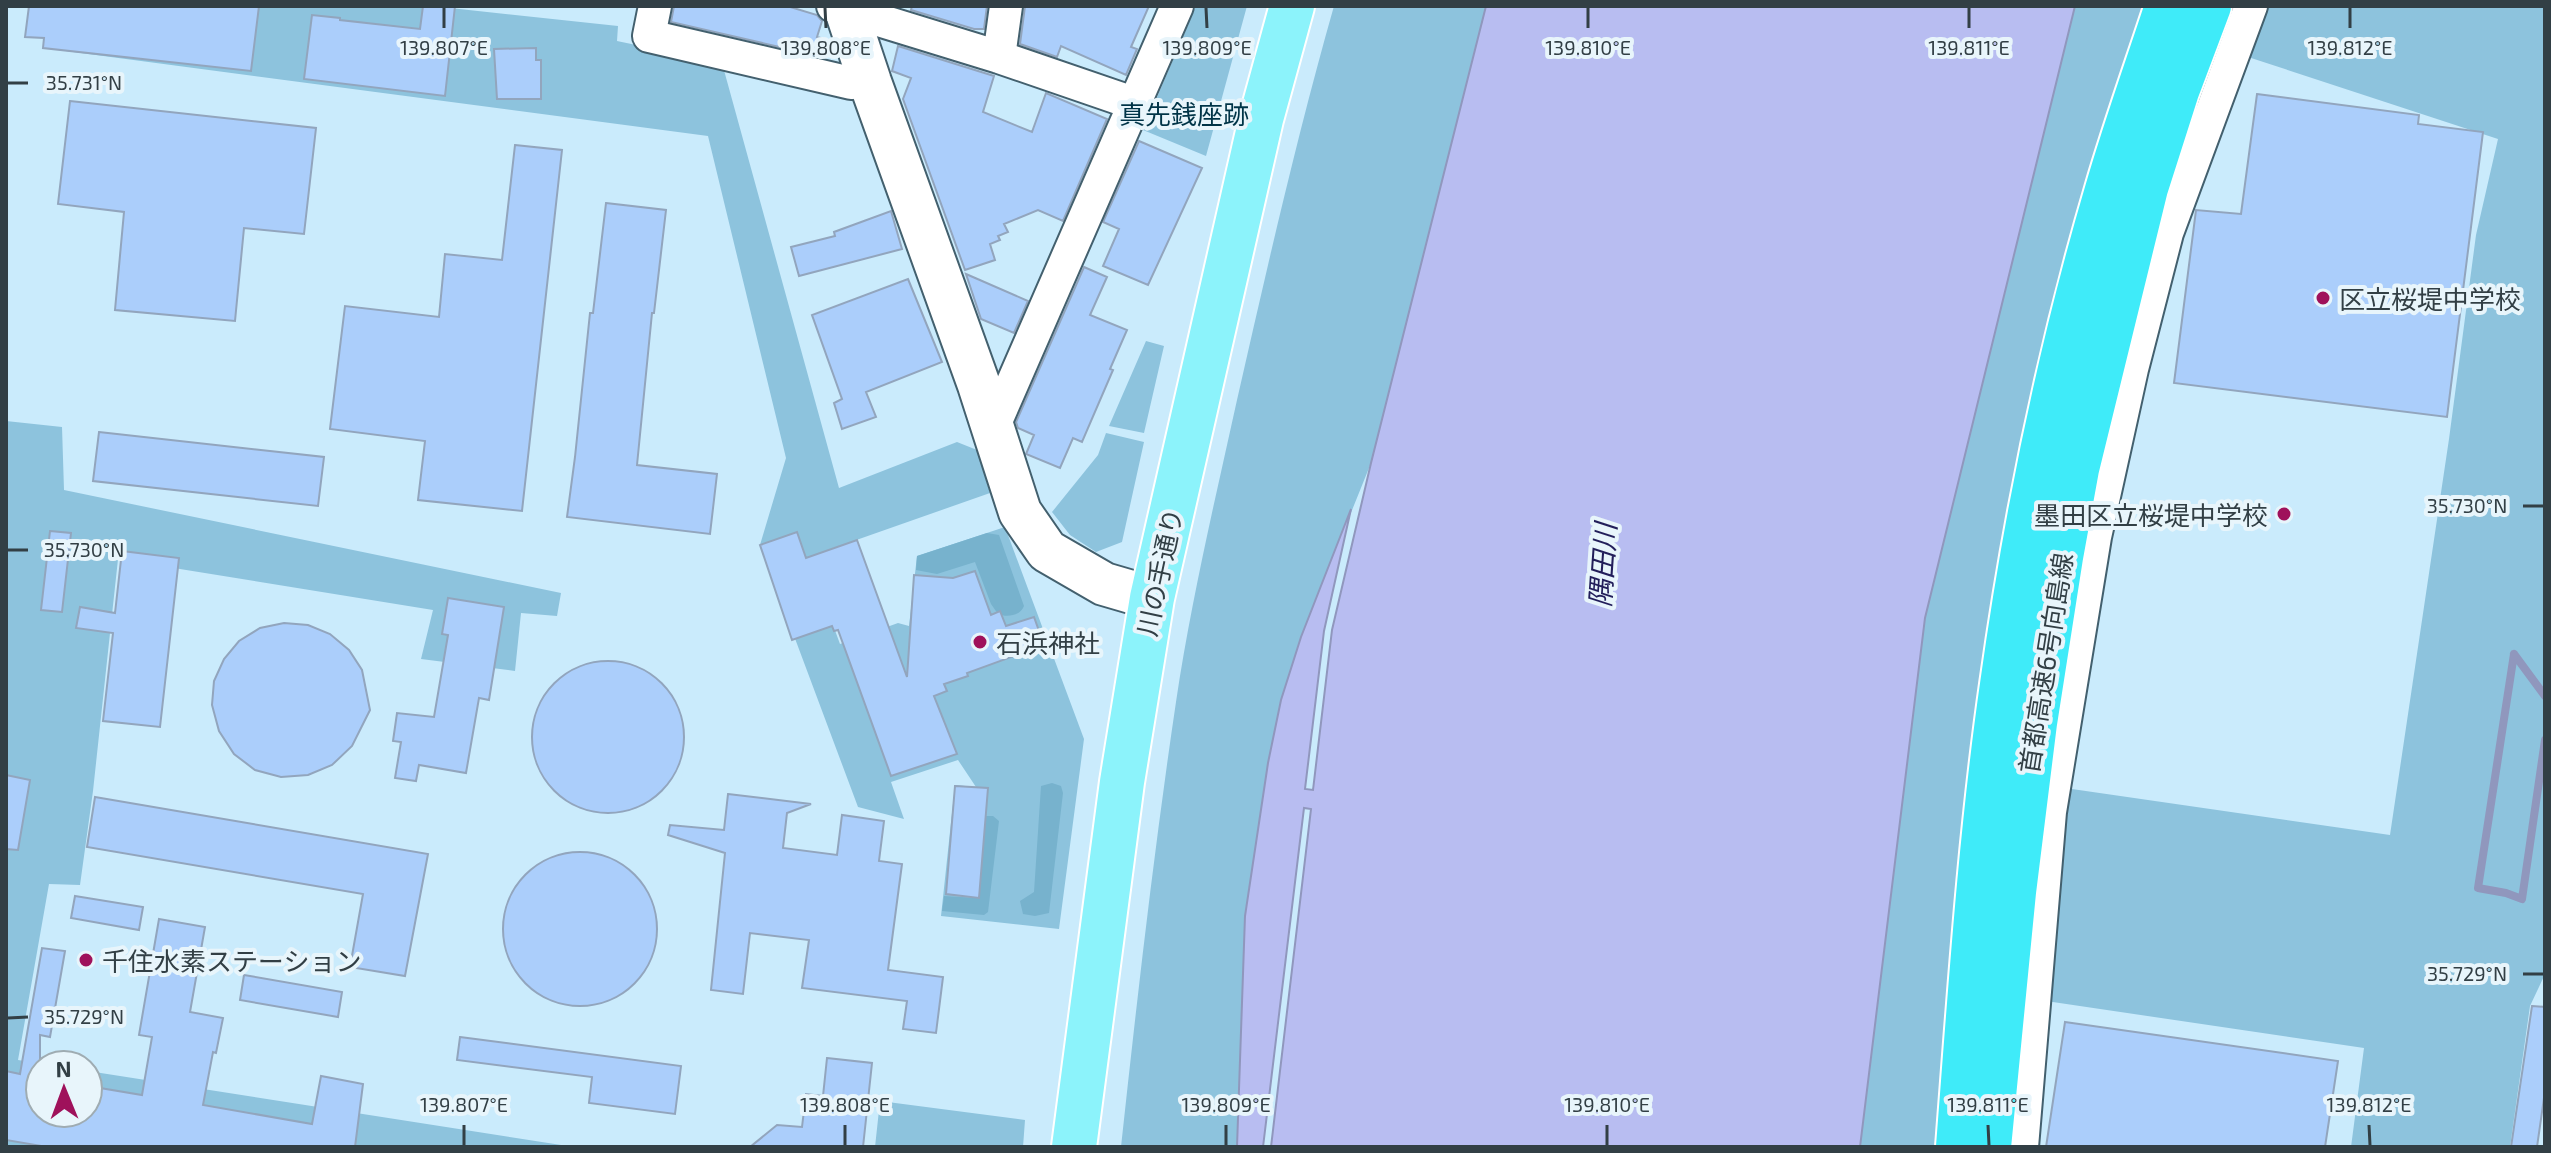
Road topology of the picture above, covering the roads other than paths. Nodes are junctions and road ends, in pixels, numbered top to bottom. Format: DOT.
graph roads {
  1 [pos="655,6"];
  2 [pos="1006,6"];
  3 [pos="1177,6"];
  4 [pos="1292,6"];
  5 [pos="2167,6"];
  6 [pos="2209,6"];
  7 [pos="2251,6"];
  8 [pos="837,7"];
  9 [pos="999,57"];
  10 [pos="870,82"];
  11 [pos="1136,104"];
  12 [pos="993,428"];
  13 [pos="1152,598"];
  14 [pos="1074,1147"];
  15 [pos="1958,1147"];
  16 [pos="1989,1147"];
  17 [pos="2022,1147"];
  1 -- 10 [label="street"];
  2 -- 9 [label="street"];
  3 -- 11 [label="street"];
  4 -- 13 [label="main road, 川の手通り"];
  5 -- 15 [label="highway, 首都高速6号向島線"];
  6 -- 16 [label="highway, 首都高速6号向島線"];
  7 -- 17 [label="street"];
  8 -- 9 [label="street"];
  8 -- 10 [label="street"];
  9 -- 11 [label="street"];
  10 -- 12 [label="street"];
  11 -- 12 [label="street"];
  12 -- 13 [label="street"];
  13 -- 14 [label="main road, 川の手通り"];
}
